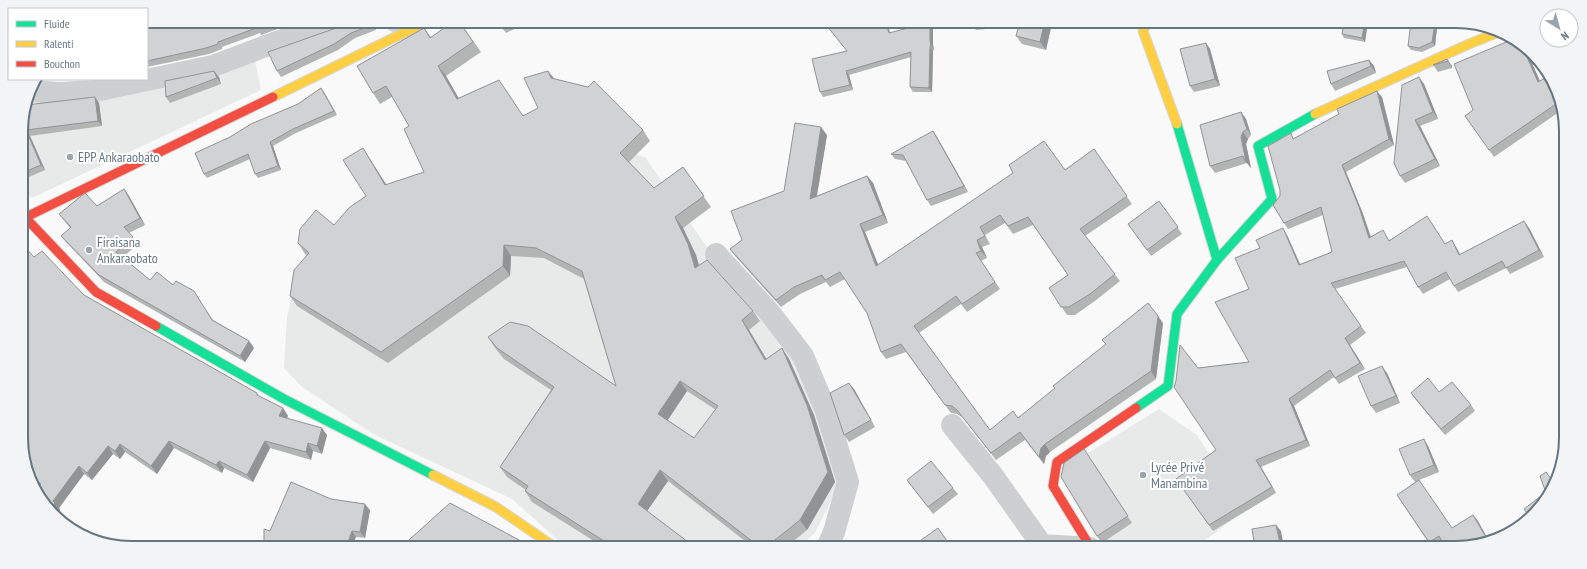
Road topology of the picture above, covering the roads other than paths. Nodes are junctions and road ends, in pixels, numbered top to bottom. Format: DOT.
graph roads {
  1 [pos="318,28"];
  2 [pos="402,28"];
  3 [pos="1144,28"];
  4 [pos="1492,35"];
  5 [pos="147,80"];
  6 [pos="148,80"];
  7 [pos="36,91"];
  8 [pos="28,215"];
  9 [pos="28,222"];
  10 [pos="716,254"];
  11 [pos="1217,260"];
  12 [pos="952,425"];
  13 [pos="546,541"];
  14 [pos="830,541"];
  15 [pos="1039,541"];
  16 [pos="1087,541"];
  1 -- 6 [label="street"];
  2 -- 8 [label="street"];
  3 -- 11 [label="street"];
  4 -- 11 [label="street"];
  5 -- 7 [label="street"];
  9 -- 13 [label="street"];
  10 -- 14 [label="street"];
  11 -- 16 [label="street"];
  12 -- 15 [label="street"];
}
